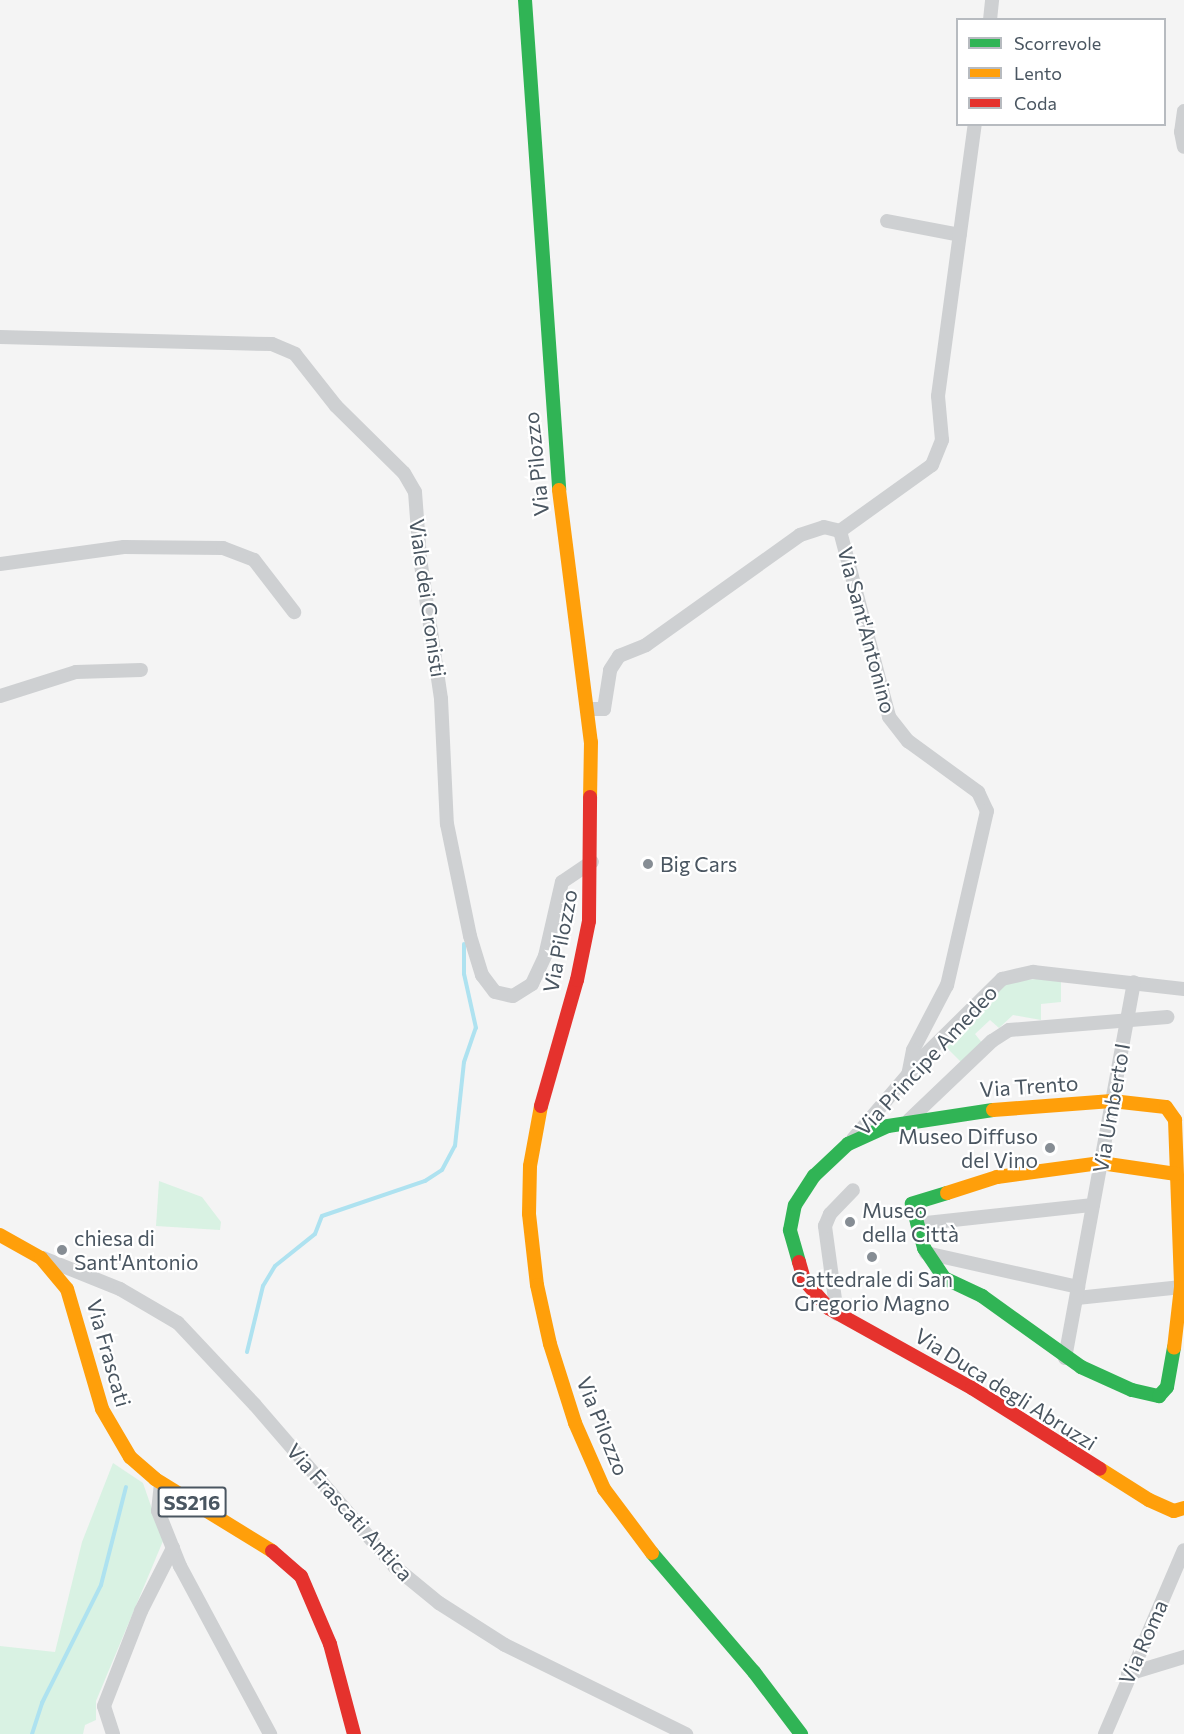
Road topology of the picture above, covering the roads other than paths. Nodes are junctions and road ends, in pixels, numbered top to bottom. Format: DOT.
graph roads {
  1 [pos="525,0"];
  2 [pos="992,0"];
  3 [pos="990,18"];
  4 [pos="1184,111"];
  5 [pos="975,126"];
  6 [pos="1184,147"];
  7 [pos="887,221"];
  8 [pos="960,235"];
  9 [pos="0,337"];
  10 [pos="840,531"];
  11 [pos="0,564"];
  12 [pos="294,612"];
  13 [pos="141,670"];
  14 [pos="0,696"];
  15 [pos="589,709"];
  16 [pos="592,862"];
  17 [pos="1134,982"];
  18 [pos="1184,989"];
  19 [pos="1167,1017"];
  20 [pos="1127,1019"];
  21 [pos="908,1075"];
  22 [pos="1112,1101"];
  23 [pos="909,1120"];
  24 [pos="888,1126"];
  25 [pos="848,1144"];
  26 [pos="1101,1163"];
  27 [pos="1176,1174"];
  28 [pos="854,1190"];
  29 [pos="1093,1205"];
  30 [pos="917,1224"];
  31 [pos="0,1234"];
  32 [pos="927,1252"];
  33 [pos="41,1257"];
  34 [pos="1181,1287"];
  35 [pos="1078,1292"];
  36 [pos="837,1314"];
  37 [pos="1065,1358"];
  38 [pos="161,1483"];
  39 [pos="1184,1508"];
  40 [pos="173,1548"];
  41 [pos="1184,1552"];
  42 [pos="1184,1657"];
  43 [pos="1128,1674"];
  44 [pos="113,1734"];
  45 [pos="270,1734"];
  46 [pos="354,1734"];
  47 [pos="686,1734"];
  48 [pos="801,1734"];
  49 [pos="1105,1734"];
  1 -- 15 [label="main road, Via Pilozzo"];
  2 -- 3 [label="street"];
  4 -- 6 [label="street"];
  5 -- 8 [label="street"];
  7 -- 8 [label="street"];
  8 -- 10 [label="street"];
  9 -- 16 [label="street, Viale dei Cronisti"];
  10 -- 15 [label="street, Via Sant'Antonino"];
  10 -- 21 [label="street, Via Sant'Antonino"];
  11 -- 12 [label="street"];
  13 -- 14 [label="street"];
  15 -- 16 [label="main road, Via Pilozzo"];
  16 -- 48 [label="main road, Via Pilozzo"];
  17 -- 18 [label="street, Via Principe Amedeo"];
  17 -- 20 [label="street, Via Umberto I"];
  17 -- 21 [label="street, Via Principe Amedeo"];
  19 -- 20 [label="street"];
  20 -- 22 [label="street, Via Umberto I"];
  20 -- 23 [label="street"];
  21 -- 25 [label="street, Via Principe Amedeo"];
  22 -- 23 [label="main road, Via Trento"];
  22 -- 26 [label="street, Via Umberto I"];
  22 -- 27 [label="main road, Via Trento"];
  23 -- 24 [label="main road, Via Trento"];
  24 -- 25 [label="main road, Via Duca degli Abruzzi"];
  25 -- 36 [label="main road, Via Duca degli Abruzzi"];
  26 -- 27 [label="main road"];
  26 -- 29 [label="street, Via Umberto I"];
  26 -- 30 [label="main road"];
  27 -- 34 [label="main road"];
  28 -- 36 [label="street"];
  29 -- 30 [label="street"];
  29 -- 35 [label="street, Via Umberto I"];
  30 -- 32 [label="main road"];
  31 -- 33 [label="main road, Via Frascati / SS216"];
  32 -- 35 [label="street"];
  32 -- 37 [label="main road"];
  33 -- 38 [label="main road, Via Frascati / SS216"];
  33 -- 47 [label="street, Via Frascati Antica"];
  34 -- 35 [label="street"];
  34 -- 37 [label="main road"];
  35 -- 37 [label="street, Via Umberto I"];
  36 -- 39 [label="main road, Via Duca degli Abruzzi"];
  38 -- 40 [label="street"];
  38 -- 46 [label="main road, Via Frascati / SS216"];
  40 -- 44 [label="street"];
  40 -- 45 [label="street"];
  41 -- 43 [label="street, Via Roma"];
  42 -- 43 [label="street"];
  43 -- 49 [label="street, Via Roma"];
}
